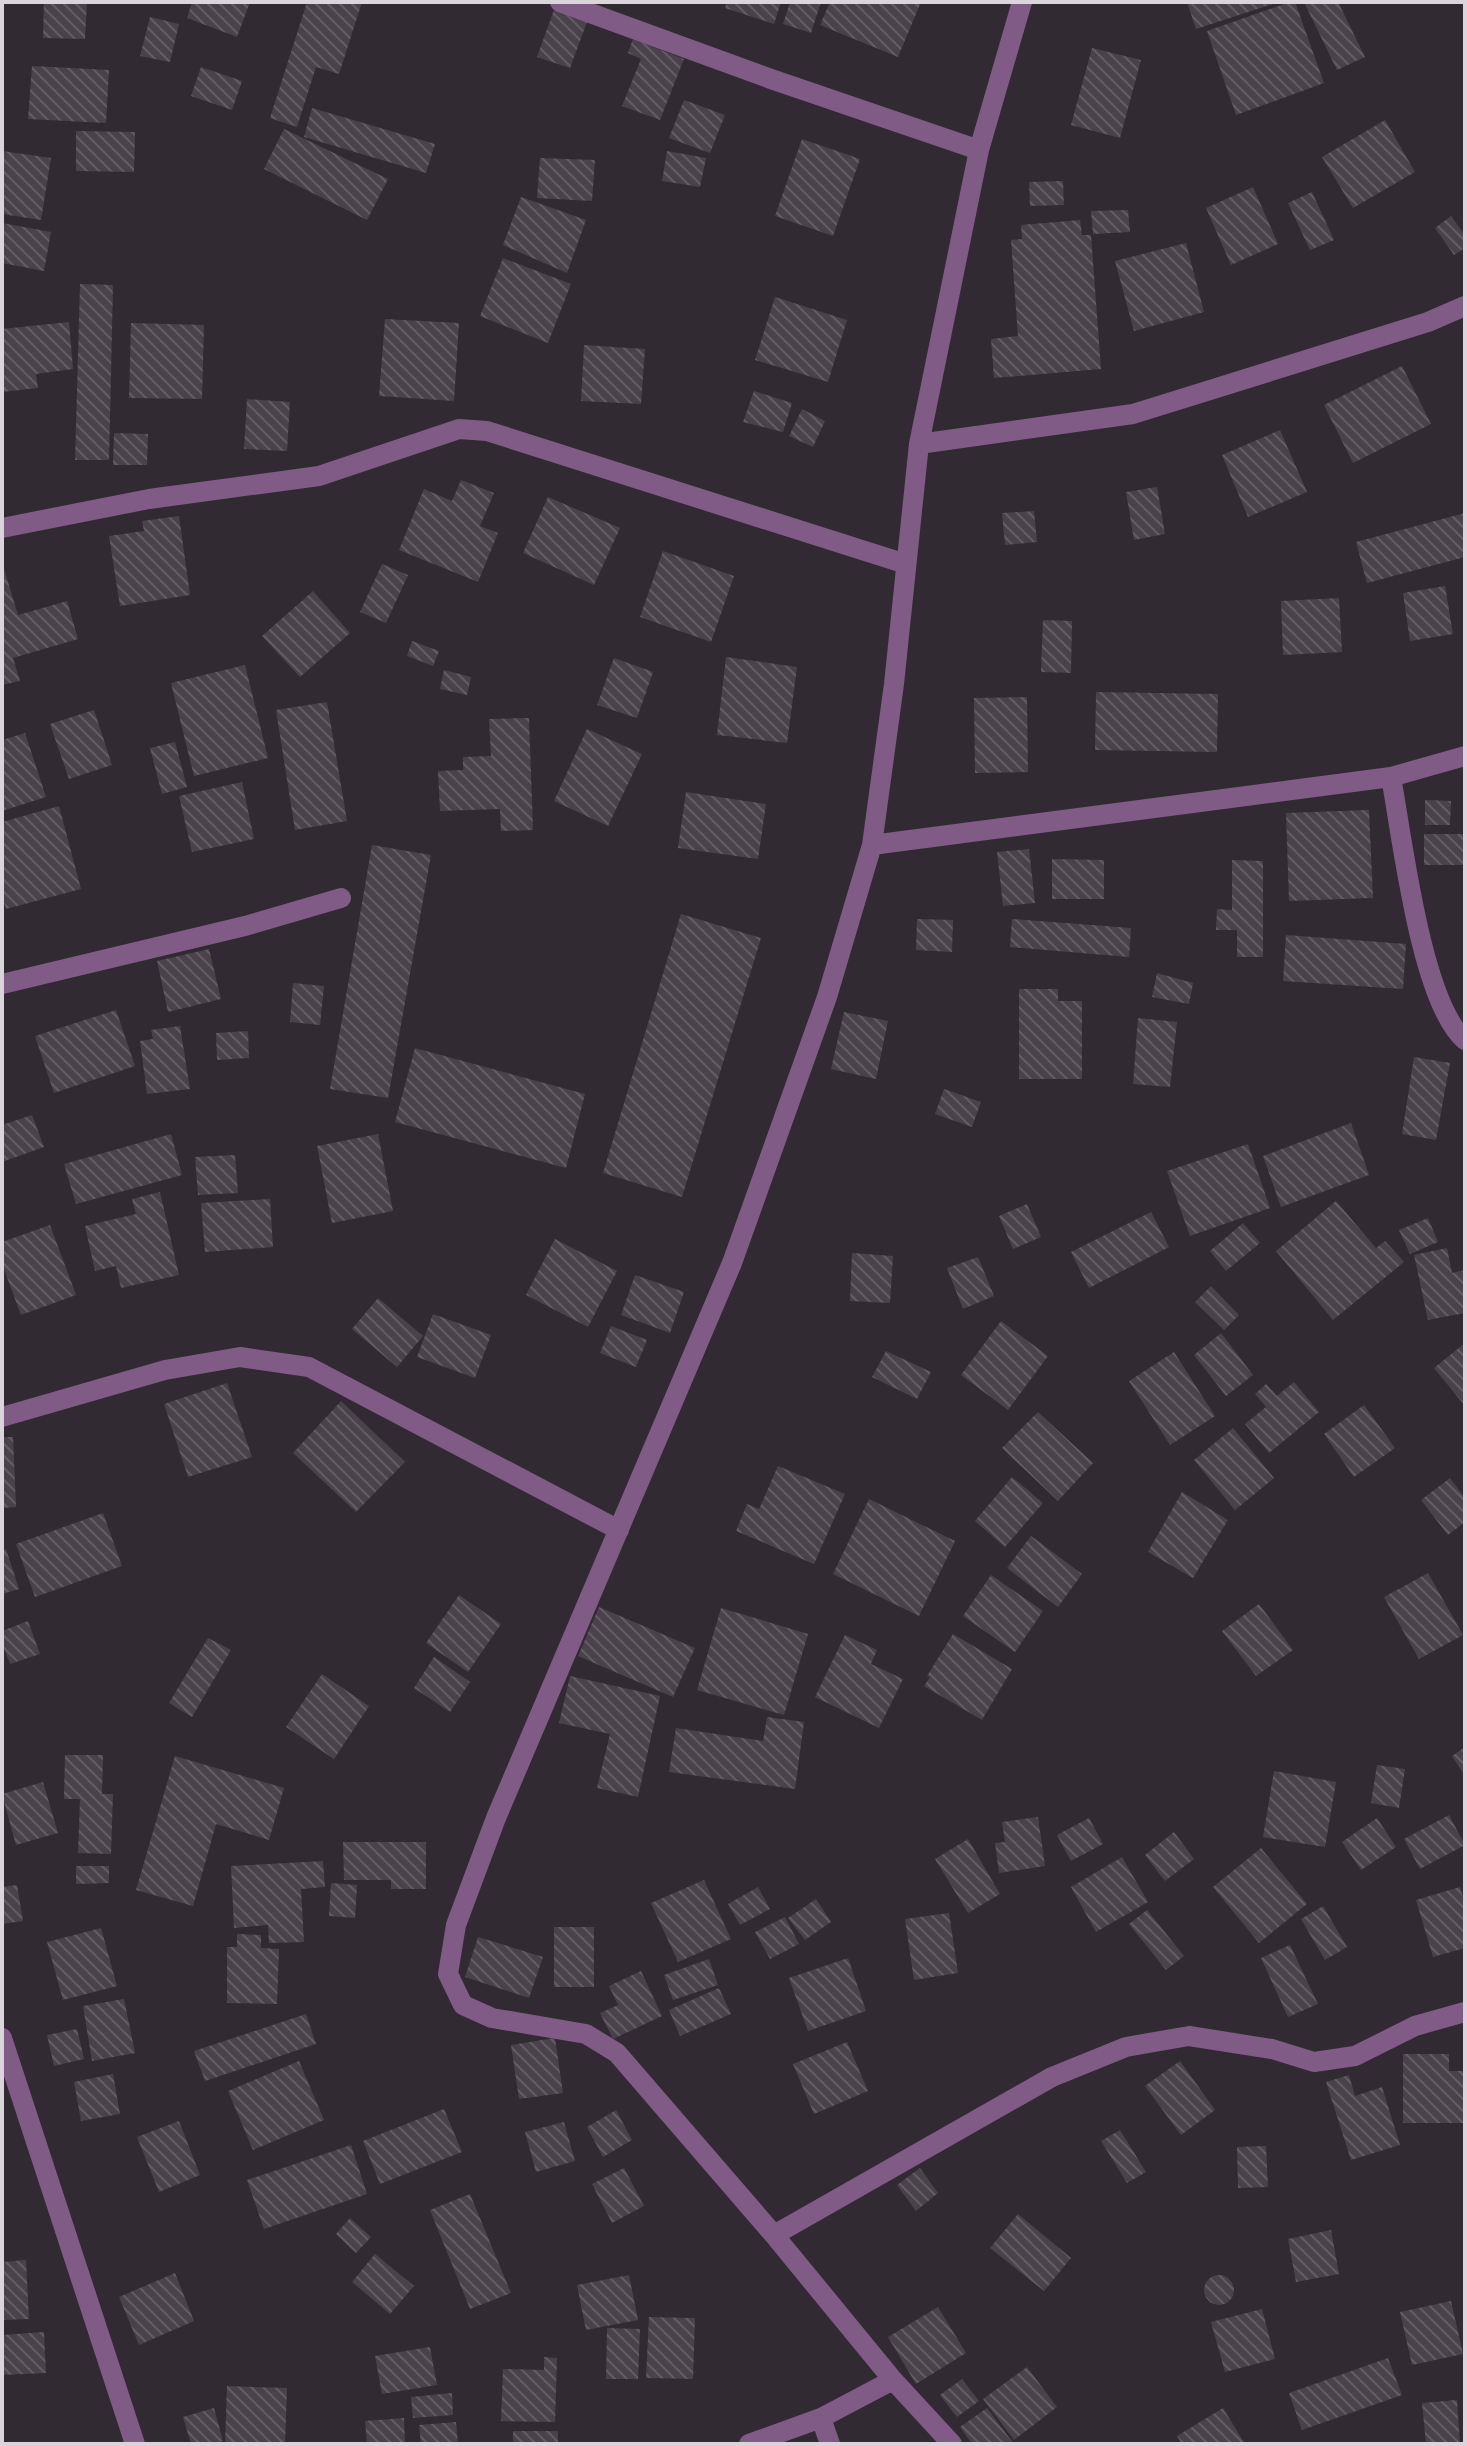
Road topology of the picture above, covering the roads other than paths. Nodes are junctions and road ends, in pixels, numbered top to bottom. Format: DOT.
graph roads {
  1 [pos="560,2"];
  2 [pos="1022,2"];
  3 [pos="979,150"];
  4 [pos="1465,306"];
  5 [pos="919,444"];
  6 [pos="2,528"];
  7 [pos="906,564"];
  8 [pos="1465,756"];
  9 [pos="1391,777"];
  10 [pos="872,845"];
  11 [pos="341,898"];
  12 [pos="2,984"];
  13 [pos="1465,1040"];
  14 [pos="2,1417"];
  15 [pos="619,1530"];
  16 [pos="1465,2012"];
  17 [pos="2,2038"];
  18 [pos="774,2235"];
  19 [pos="893,2380"];
  20 [pos="821,2418"];
  21 [pos="135,2444"];
  22 [pos="749,2444"];
  23 [pos="830,2444"];
  24 [pos="952,2444"];
  1 -- 3 [label="street"];
  2 -- 3 [label="street"];
  3 -- 5 [label="street"];
  4 -- 5 [label="street"];
  5 -- 7 [label="street"];
  6 -- 7 [label="street"];
  7 -- 10 [label="street"];
  8 -- 9 [label="street"];
  9 -- 10 [label="street"];
  9 -- 13 [label="street"];
  10 -- 15 [label="street"];
  11 -- 12 [label="street"];
  14 -- 15 [label="street"];
  15 -- 18 [label="street"];
  16 -- 18 [label="street"];
  17 -- 21 [label="street"];
  18 -- 19 [label="street"];
  19 -- 20 [label="street"];
  19 -- 24 [label="street"];
  20 -- 22 [label="street"];
  20 -- 23 [label="street"];
}
